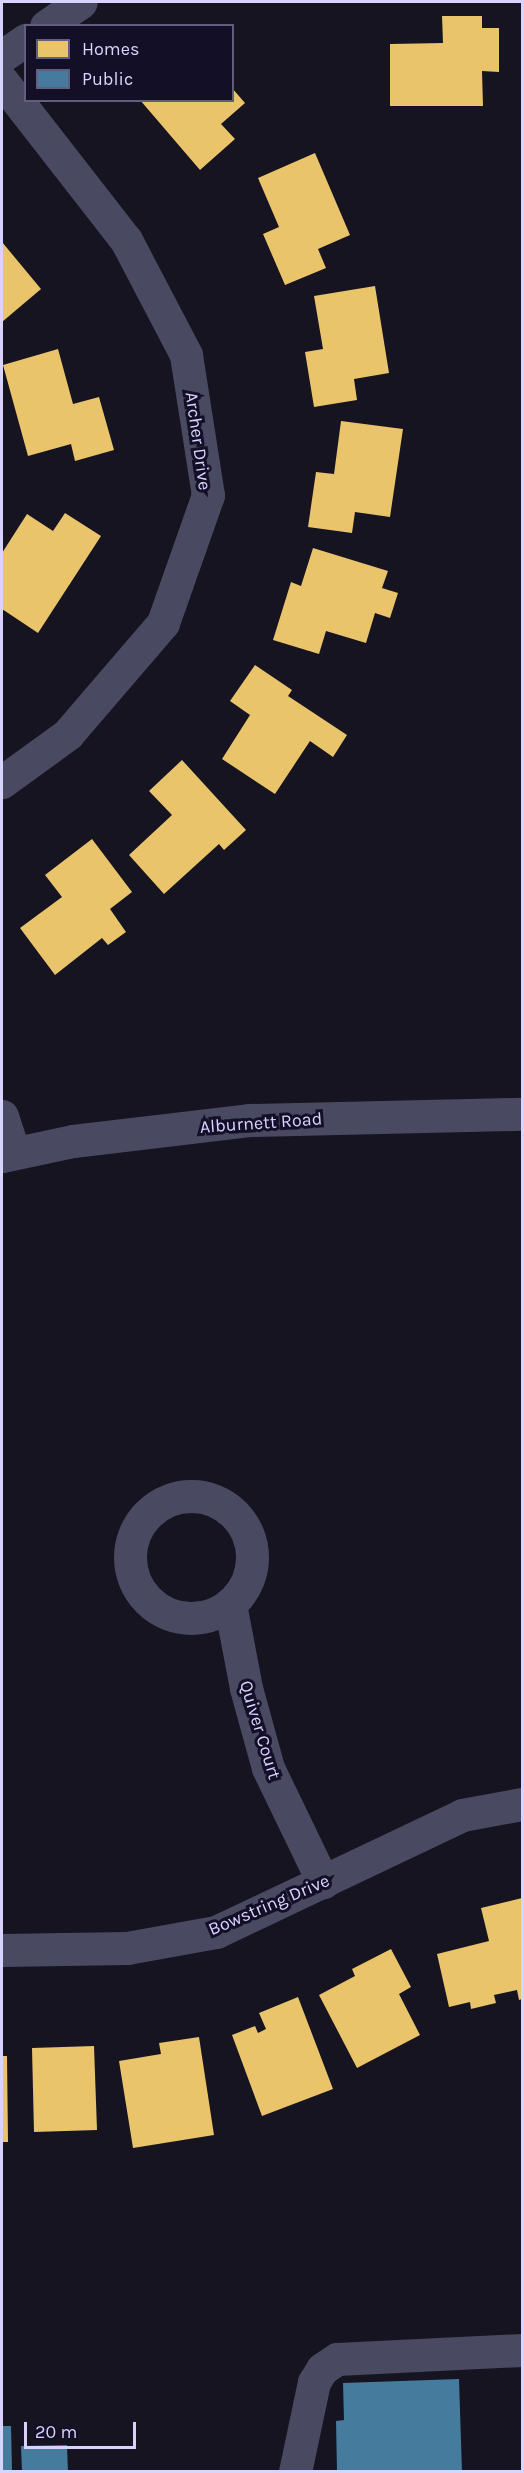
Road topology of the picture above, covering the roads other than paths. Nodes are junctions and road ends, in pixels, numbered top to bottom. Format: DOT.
graph roads {
  1 [pos="81,2"];
  2 [pos="49,24"];
  3 [pos="24,41"];
  4 [pos="2,56"];
  5 [pos="2,81"];
  6 [pos="2,782"];
  7 [pos="522,1114"];
  8 [pos="2,1116"];
  9 [pos="8,1154"];
  10 [pos="230,1604"];
  11 [pos="522,1804"];
  12 [pos="323,1882"];
  13 [pos="2,1950"];
  14 [pos="522,2350"];
  15 [pos="295,2472"];
  1 -- 2 [label="street"];
  3 -- 4 [label="street"];
  5 -- 6 [label="street, Archer Drive"];
  7 -- 9 [label="street, Alburnett Road"];
  8 -- 9 [label="street"];
  10 -- 12 [label="street, Quiver Court"];
  11 -- 12 [label="street, Bowstring Drive"];
  12 -- 13 [label="street, Bowstring Drive"];
  14 -- 15 [label="street"];
}
